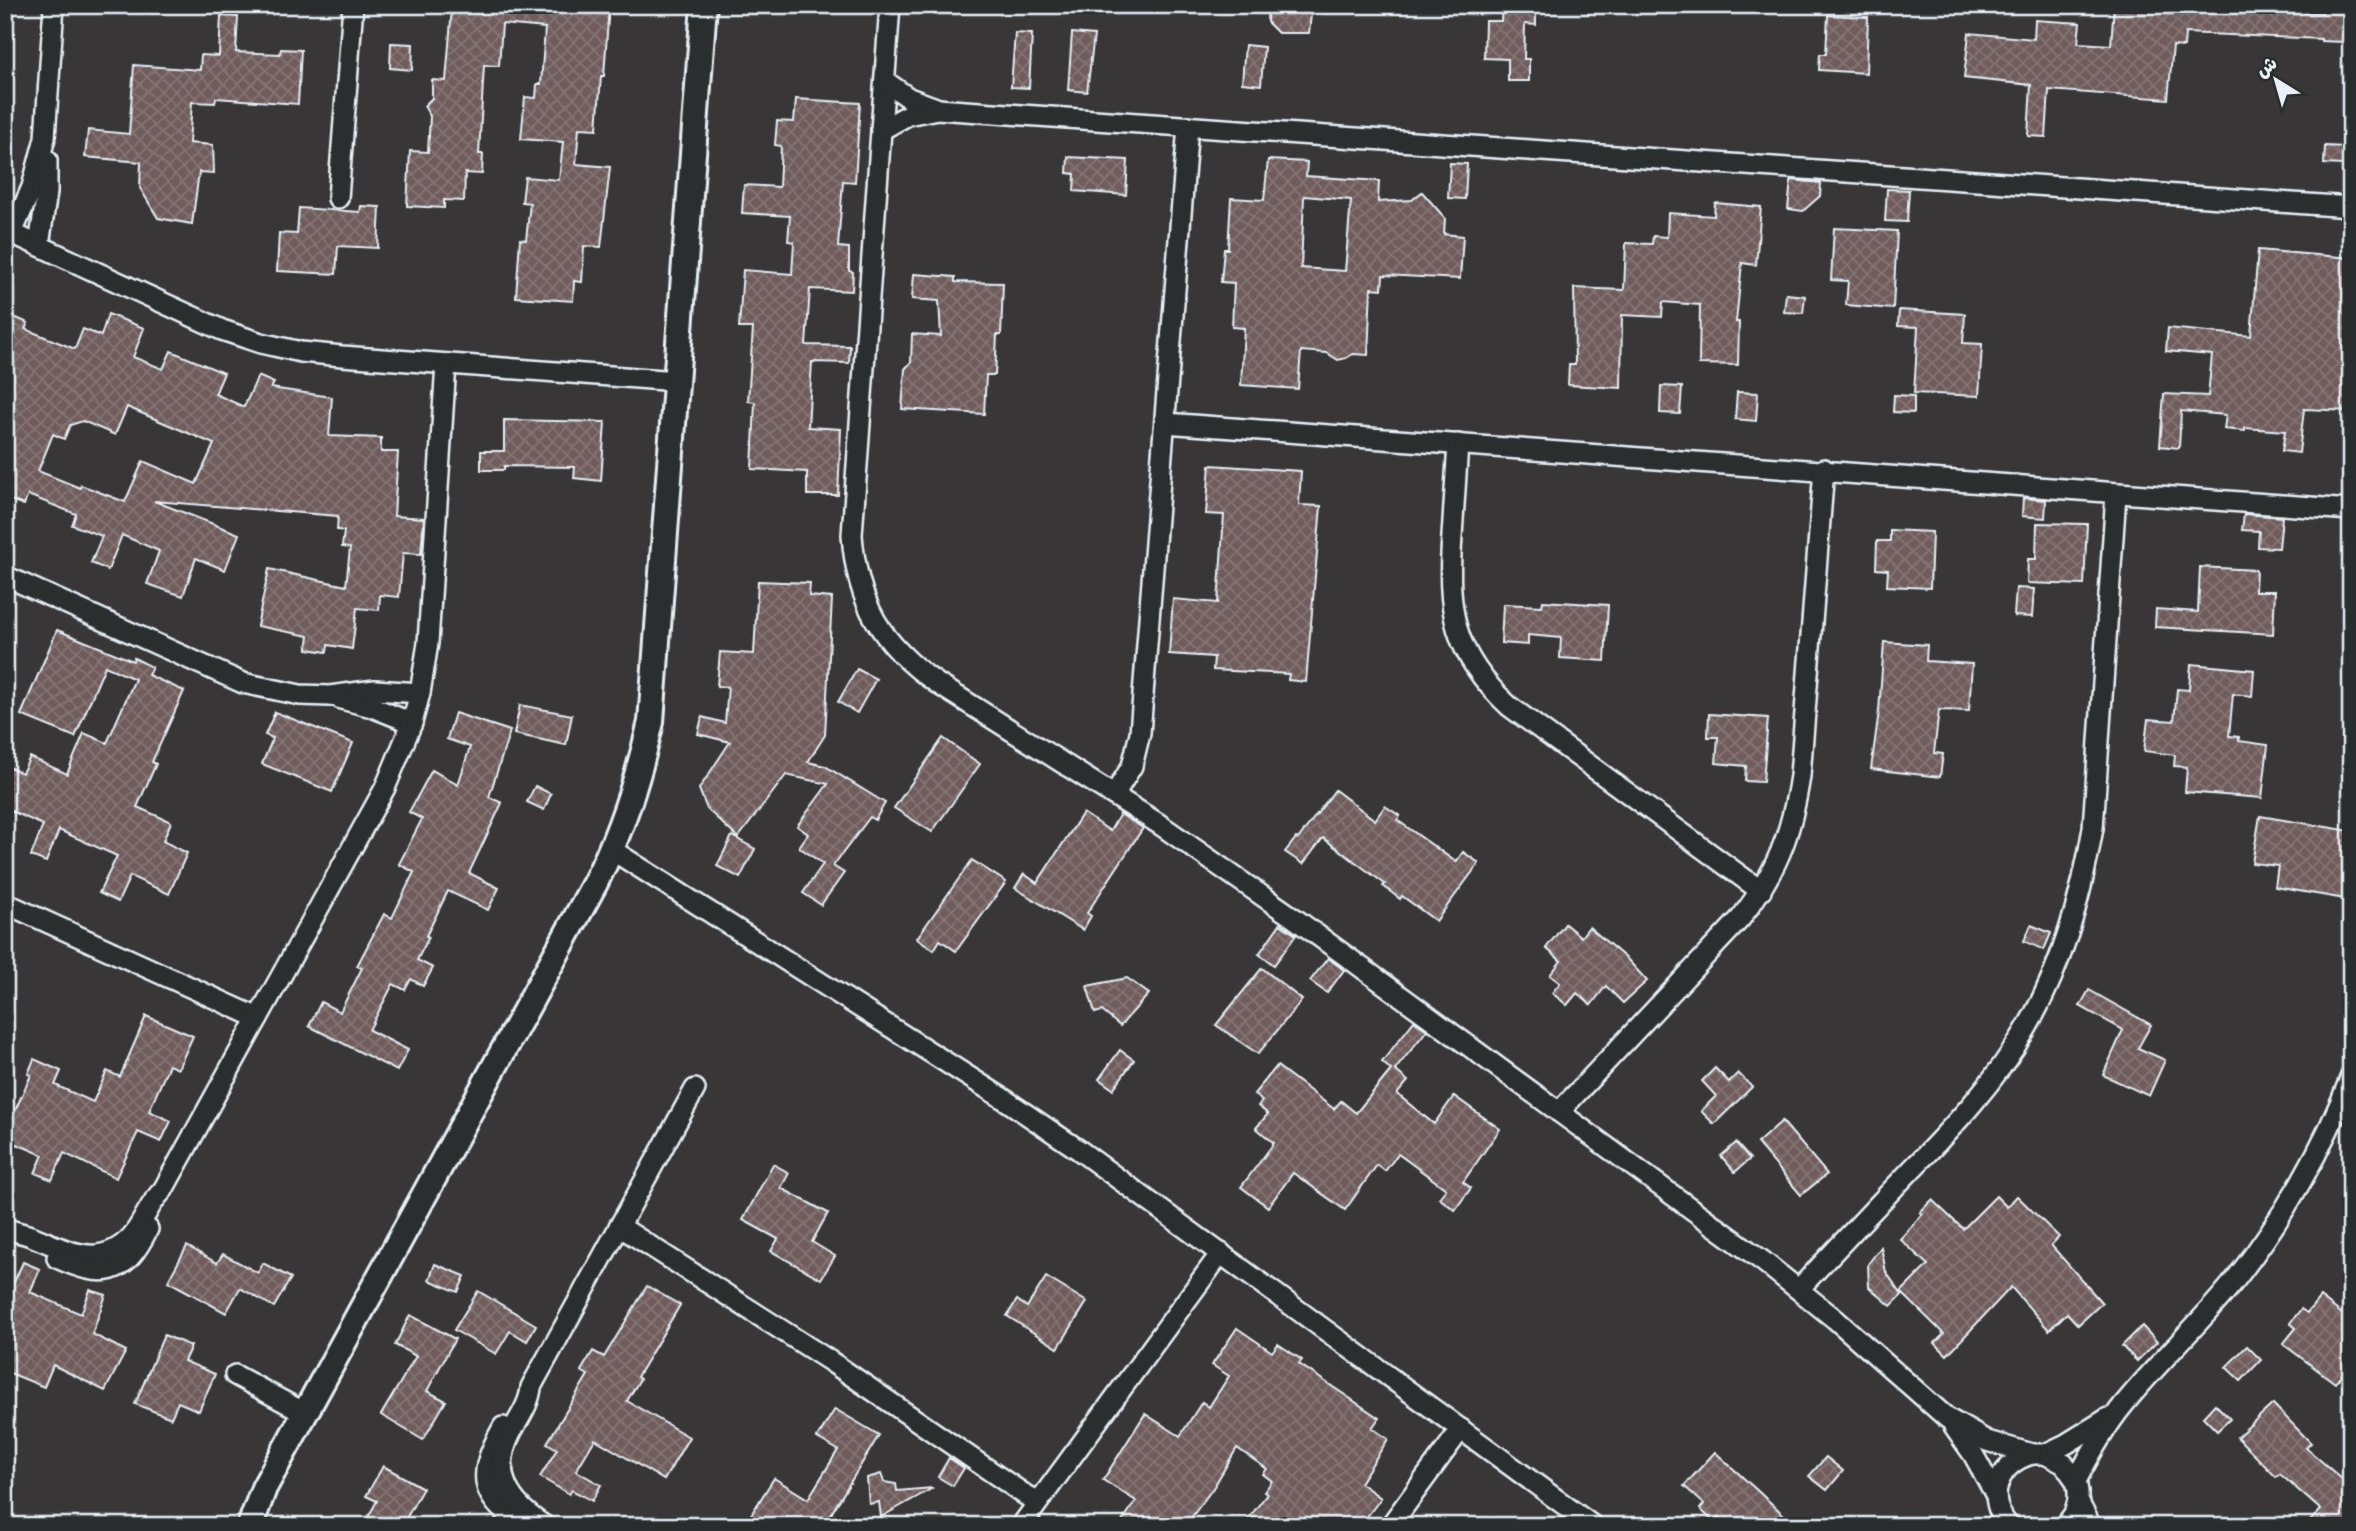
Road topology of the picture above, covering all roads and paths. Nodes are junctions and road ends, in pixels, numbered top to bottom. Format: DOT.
graph roads {
  1 [pos="54,5"];
  2 [pos="353,5"];
  3 [pos="704,5"];
  4 [pos="891,5"];
  5 [pos="885,81"];
  6 [pos="937,109"];
  7 [pos="1188,126"];
  8 [pos="881,130"];
  9 [pos="45,138"];
  10 [pos="338,198"];
  11 [pos="2351,207"];
  12 [pos="9,231"];
  13 [pos="39,245"];
  14 [pos="446,364"];
  15 [pos="677,381"];
  16 [pos="1165,423"];
  17 [pos="1458,444"];
  18 [pos="1824,469"];
  19 [pos="2116,494"];
  20 [pos="2351,510"];
  21 [pos="5,576"];
  22 [pos="420,693"];
  23 [pos="330,696"];
  24 [pos="412,723"];
  25 [pos="1114,794"];
  26 [pos="612,850"];
  27 [pos="1761,891"];
  28 [pos="5,902"];
  29 [pos="258,1018"];
  30 [pos="2351,1076"];
  31 [pos="695,1089"];
  32 [pos="1559,1112"];
  33 [pos="619,1226"];
  34 [pos="10,1230"];
  35 [pos="1221,1253"];
  36 [pos="1798,1289"];
  37 [pos="235,1375"];
  38 [pos="531,1387"];
  39 [pos="2125,1403"];
  40 [pos="305,1413"];
  41 [pos="1947,1418"];
  42 [pos="1461,1429"];
  43 [pos="2038,1454"];
  44 [pos="2076,1481"];
  45 [pos="264,1488"];
  46 [pos="2078,1502"];
  47 [pos="1037,1503"];
  48 [pos="1994,1509"];
  49 [pos="233,1526"];
  50 [pos="250,1526"];
  51 [pos="524,1526"];
  52 [pos="545,1526"];
  53 [pos="1021,1526"];
  54 [pos="1390,1526"];
  55 [pos="1593,1526"];
  56 [pos="2008,1526"];
  57 [pos="2065,1526"];
  58 [pos="2091,1526"];
  1 -- 9 [label="street"];
  2 -- 10 [label="street"];
  3 -- 15 [label="street"];
  4 -- 5 [label="street"];
  5 -- 6 [label="street"];
  5 -- 8 [label="street"];
  6 -- 7 [label="street"];
  6 -- 8 [label="street"];
  7 -- 11 [label="street"];
  7 -- 16 [label="street"];
  8 -- 25 [label="street"];
  9 -- 12 [label="street"];
  9 -- 13 [label="street"];
  12 -- 13 [label="street"];
  13 -- 14 [label="street"];
  14 -- 15 [label="street"];
  14 -- 22 [label="street"];
  15 -- 26 [label="street"];
  16 -- 17 [label="street"];
  16 -- 25 [label="street"];
  17 -- 18 [label="street"];
  17 -- 27 [label="street"];
  18 -- 19 [label="street"];
  18 -- 27 [label="street"];
  19 -- 20 [label="street"];
  19 -- 36 [label="street"];
  21 -- 23 [label="street"];
  22 -- 23 [label="street"];
  22 -- 24 [label="street"];
  23 -- 24 [label="street"];
  24 -- 29 [label="street"];
  25 -- 32 [label="street"];
  26 -- 35 [label="street"];
  26 -- 40 [label="street"];
  27 -- 32 [label="street"];
  28 -- 29 [label="street"];
  29 -- 34 [label="street"];
  30 -- 39 [label="street"];
  31 -- 33 [label="street"];
  32 -- 36 [label="street"];
  33 -- 38 [label="street"];
  33 -- 47 [label="street"];
  35 -- 42 [label="street"];
  35 -- 47 [label="street"];
  36 -- 41 [label="street"];
  37 -- 40 [label="street"];
  38 -- 51 [label="street"];
  38 -- 52 [label="street"];
  39 -- 43 [label="street"];
  39 -- 44 [label="street"];
  40 -- 45 [label="street"];
  41 -- 43 [label="street"];
  41 -- 48 [label="street"];
  42 -- 54 [label="street"];
  42 -- 55 [label="street"];
  43 -- 44 [label="street"];
  43 -- 48 [label="street"];
  44 -- 46 [label="street"];
  45 -- 49 [label="street"];
  45 -- 50 [label="street"];
  46 -- 57 [label="street"];
  46 -- 58 [label="street"];
  47 -- 53 [label="street"];
  48 -- 56 [label="street"];
}
